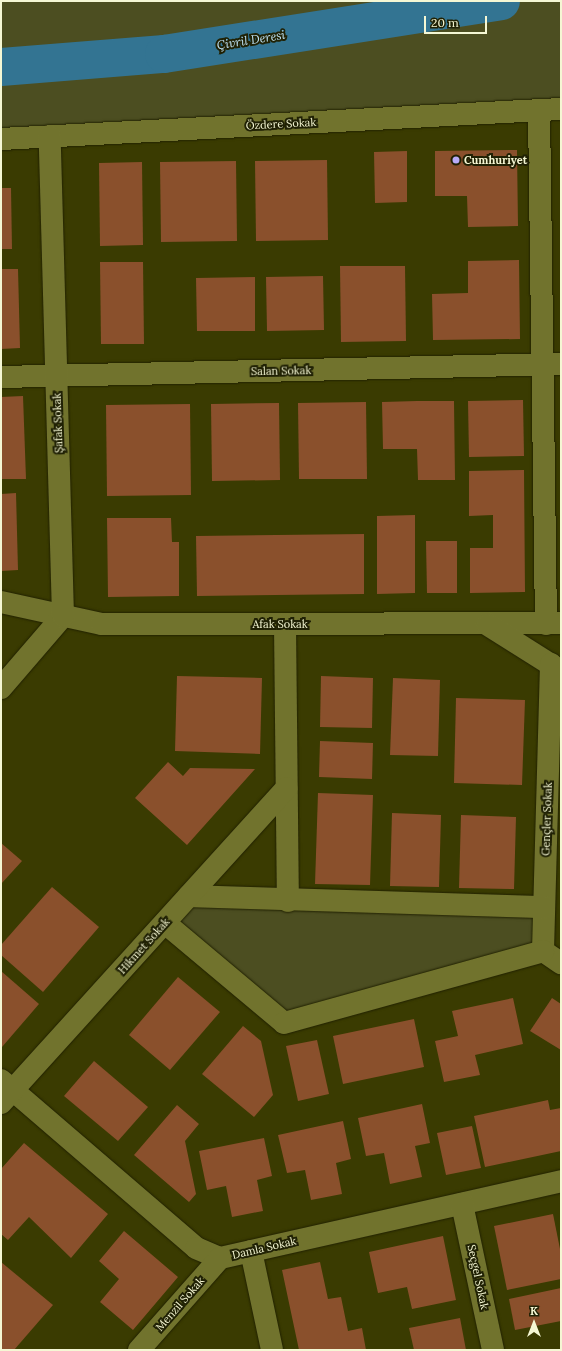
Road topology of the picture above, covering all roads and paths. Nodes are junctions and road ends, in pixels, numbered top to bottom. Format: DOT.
graph roads {
  1 [pos="561,104"];
  2 [pos="561,109"];
  3 [pos="539,110"];
  4 [pos="50,136"];
  5 [pos="1,139"];
  6 [pos="552,365"];
  7 [pos="56,376"];
  8 [pos="1,377"];
  9 [pos="1,602"];
  10 [pos="63,616"];
  11 [pos="285,624"];
  12 [pos="553,624"];
  13 [pos="488,625"];
  14 [pos="556,667"];
  15 [pos="1,688"];
  16 [pos="287,788"];
  17 [pos="189,896"];
  18 [pos="288,901"];
  19 [pos="544,907"];
  20 [pos="165,923"];
  21 [pos="543,951"];
  22 [pos="561,963"];
  23 [pos="5,1091"];
  24 [pos="561,1181"];
  25 [pos="462,1204"];
  26 [pos="252,1251"];
  27 [pos="220,1258"];
  28 [pos="139,1350"];
  29 [pos="272,1350"];
  30 [pos="493,1350"];
  1 -- 3 [label="street"];
  2 -- 3 [label="street, Özdere Sokak"];
  3 -- 4 [label="street, Özdere Sokak"];
  3 -- 6 [label="street"];
  4 -- 5 [label="street, Özdere Sokak"];
  4 -- 7 [label="street, Şafak Sokak"];
  6 -- 7 [label="street, Salan Sokak"];
  6 -- 12 [label="street"];
  7 -- 8 [label="street, Salan Sokak"];
  7 -- 10 [label="street, Şafak Sokak"];
  9 -- 10 [label="street, Afak Sokak"];
  10 -- 11 [label="street, Afak Sokak"];
  10 -- 15 [label="street"];
  11 -- 13 [label="street, Afak Sokak"];
  11 -- 16 [label="street"];
  12 -- 13 [label="street, Afak Sokak"];
  13 -- 14 [label="street"];
  14 -- 19 [label="street, Gençler Sokak"];
  16 -- 17 [label="street, Hikmet Sokak"];
  16 -- 18 [label="street"];
  17 -- 18 [label="street"];
  17 -- 20 [label="street, Hikmet Sokak"];
  18 -- 19 [label="street"];
  19 -- 21 [label="street, Gençler Sokak"];
  20 -- 21 [label="street"];
  20 -- 23 [label="street, Hikmet Sokak"];
  21 -- 22 [label="street"];
  23 -- 27 [label="street, Damla Sokak"];
  24 -- 25 [label="street, Damla Sokak"];
  25 -- 26 [label="street, Damla Sokak"];
  25 -- 30 [label="street, Seçgel Sokak"];
  26 -- 27 [label="street, Damla Sokak"];
  26 -- 29 [label="street"];
  27 -- 28 [label="street, Menzil Sokak"];
}
